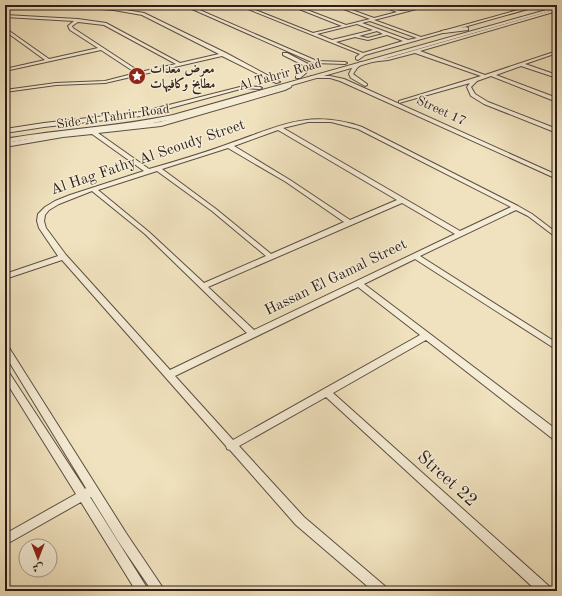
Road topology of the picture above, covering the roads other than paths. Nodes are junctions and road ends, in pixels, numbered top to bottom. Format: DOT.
graph roads {
  1 [pos="50,5"];
  2 [pos="179,5"];
  3 [pos="185,5"];
  4 [pos="240,5"];
  5 [pos="291,5"];
  6 [pos="335,5"];
  7 [pos="381,5"];
  8 [pos="428,5"];
  9 [pos="540,5"];
  10 [pos="550,5"];
  11 [pos="557,9"];
  12 [pos="402,12"];
  13 [pos="547,13"];
  14 [pos="5,16"];
  15 [pos="515,16"];
  16 [pos="557,16"];
  17 [pos="530,18"];
  18 [pos="374,19"];
  19 [pos="78,20"];
  20 [pos="369,20"];
  21 [pos="357,23"];
  22 [pos="346,26"];
  23 [pos="5,29"];
  24 [pos="378,30"];
  25 [pos="444,30"];
  26 [pos="313,34"];
  27 [pos="388,34"];
  28 [pos="464,34"];
  29 [pos="356,36"];
  30 [pos="420,37"];
  31 [pos="333,41"];
  32 [pos="406,41"];
  33 [pos="415,43"];
  34 [pos="424,46"];
  35 [pos="402,47"];
  36 [pos="101,49"];
  37 [pos="413,50"];
  38 [pos="556,52"];
  39 [pos="224,54"];
  40 [pos="363,54"];
  41 [pos="48,60"];
  42 [pos="360,61"];
  43 [pos="316,62"];
  44 [pos="345,63"];
  45 [pos="181,64"];
  46 [pos="520,64"];
  47 [pos="308,66"];
  48 [pos="5,70"];
  49 [pos="140,74"];
  50 [pos="351,74"];
  51 [pos="490,74"];
  52 [pos="298,76"];
  53 [pos="484,76"];
  54 [pos="313,77"];
  55 [pos="557,77"];
  56 [pos="342,80"];
  57 [pos="475,80"];
  58 [pos="278,82"];
  59 [pos="290,84"];
  60 [pos="260,88"];
  61 [pos="5,91"];
  62 [pos="235,97"];
  63 [pos="557,100"];
  64 [pos="218,101"];
  65 [pos="401,102"];
  66 [pos="279,128"];
  67 [pos="557,131"];
  68 [pos="5,132"];
  69 [pos="93,132"];
  70 [pos="35,135"];
  71 [pos="5,136"];
  72 [pos="53,136"];
  73 [pos="5,141"];
  74 [pos="5,145"];
  75 [pos="229,146"];
  76 [pos="158,170"];
  77 [pos="149,172"];
  78 [pos="557,172"];
  79 [pos="557,177"];
  80 [pos="93,189"];
  81 [pos="402,200"];
  82 [pos="516,207"];
  83 [pos="350,223"];
  84 [pos="460,234"];
  85 [pos="557,236"];
  86 [pos="415,256"];
  87 [pos="63,257"];
  88 [pos="272,257"];
  89 [pos="5,277"];
  90 [pos="358,283"];
  91 [pos="203,286"];
  92 [pos="253,334"];
  93 [pos="426,336"];
  94 [pos="557,347"];
  95 [pos="5,348"];
  96 [pos="5,373"];
  97 [pos="169,375"];
  98 [pos="326,392"];
  99 [pos="557,436"];
  100 [pos="231,446"];
  101 [pos="93,490"];
  102 [pos="82,497"];
  103 [pos="5,540"];
  104 [pos="143,591"];
  105 [pos="159,591"];
  106 [pos="382,591"];
  107 [pos="546,591"];
  1 -- 39 [label="street"];
  2 -- 47 [label="street"];
  3 -- 43 [label="street"];
  4 -- 26 [label="street"];
  5 -- 22 [label="street"];
  6 -- 18 [label="street"];
  7 -- 12 [label="street"];
  8 -- 12 [label="street"];
  9 -- 15 [label="street"];
  10 -- 15 [label="street, Al Tahrir Road"];
  11 -- 13 [label="street"];
  11 -- 15 [label="street, Al Tahrir Road"];
  12 -- 18 [label="street"];
  13 -- 16 [label="street"];
  13 -- 17 [label="street"];
  14 -- 19 [label="street"];
  15 -- 17 [label="street"];
  15 -- 25 [label="street"];
  15 -- 28 [label="street, Al Tahrir Road"];
  17 -- 28 [label="street"];
  18 -- 20 [label="street"];
  19 -- 36 [label="street"];
  19 -- 45 [label="street"];
  20 -- 21 [label="street"];
  20 -- 30 [label="street"];
  21 -- 22 [label="street"];
  21 -- 24 [label="street"];
  22 -- 26 [label="street"];
  23 -- 41 [label="street"];
  24 -- 27 [label="street"];
  24 -- 29 [label="street"];
  25 -- 28 [label="street"];
  25 -- 30 [label="street"];
  26 -- 31 [label="street"];
  27 -- 29 [label="street"];
  27 -- 32 [label="street"];
  28 -- 33 [label="street, Al Tahrir Road"];
  28 -- 34 [label="street, Al Tahrir Road"];
  28 -- 37 [label="street"];
  29 -- 31 [label="street"];
  30 -- 32 [label="street"];
  31 -- 40 [label="street"];
  32 -- 40 [label="street"];
  33 -- 34 [label="street"];
  33 -- 35 [label="street, Al Tahrir Road"];
  34 -- 37 [label="street, Al Tahrir Road"];
  35 -- 37 [label="street"];
  35 -- 42 [label="street, Al Tahrir Road"];
  36 -- 41 [label="street"];
  36 -- 49 [label="street"];
  37 -- 42 [label="street, Al Tahrir Road"];
  37 -- 53 [label="street"];
  38 -- 46 [label="street"];
  39 -- 45 [label="street"];
  39 -- 58 [label="street"];
  40 -- 42 [label="street"];
  41 -- 48 [label="street"];
  42 -- 44 [label="street, Al Tahrir Road"];
  42 -- 50 [label="street"];
  42 -- 54 [label="street, Al Tahrir Road"];
  43 -- 44 [label="street"];
  43 -- 47 [label="street"];
  44 -- 52 [label="street, Al Tahrir Road"];
  45 -- 49 [label="street"];
  46 -- 51 [label="street"];
  46 -- 55 [label="street"];
  47 -- 52 [label="street"];
  49 -- 61 [label="street"];
  50 -- 56 [label="street"];
  50 -- 65 [label="street, Street 17"];
  51 -- 53 [label="street"];
  51 -- 63 [label="street"];
  52 -- 58 [label="street, Al Tahrir Road"];
  53 -- 57 [label="street"];
  54 -- 56 [label="street, Street 17"];
  54 -- 59 [label="street, Al Tahrir Road"];
  56 -- 79 [label="street, Street 17"];
  57 -- 65 [label="street"];
  57 -- 67 [label="street"];
  58 -- 60 [label="street, Al Tahrir Road"];
  59 -- 62 [label="street, Al Tahrir Road"];
  59 -- 69 [label="street, Side Al Tahrir Road"];
  60 -- 62 [label="street, Al Tahrir Road"];
  60 -- 68 [label="street, Side Al Tahrir Road"];
  62 -- 64 [label="street, Al Tahrir Road"];
  64 -- 70 [label="street, Al Tahrir Road"];
  64 -- 71 [label="street, Al Tahrir Road"];
  65 -- 78 [label="street, Street 17"];
  66 -- 75 [label="street, Al Hag Fathy Al Seoudy Street"];
  66 -- 81 [label="street"];
  66 -- 82 [label="street, Al Hag Fathy Al Seoudy Street"];
  69 -- 72 [label="street, Side Al Tahrir Road"];
  69 -- 77 [label="street"];
  70 -- 72 [label="street"];
  70 -- 73 [label="street, Al Tahrir Road"];
  72 -- 74 [label="street, Side Al Tahrir Road"];
  75 -- 76 [label="street, Al Hag Fathy Al Seoudy Street"];
  75 -- 83 [label="street"];
  76 -- 77 [label="street, Al Hag Fathy Al Seoudy Street"];
  76 -- 88 [label="street"];
  77 -- 80 [label="street, Al Hag Fathy Al Seoudy Street"];
  80 -- 87 [label="street, Al Hag Fathy Al Seoudy Street"];
  80 -- 91 [label="street"];
  81 -- 83 [label="street"];
  81 -- 84 [label="street"];
  82 -- 84 [label="street, Hassan El Gamal Street"];
  82 -- 85 [label="street, Al Hag Fathy Al Seoudy Street"];
  83 -- 88 [label="street"];
  84 -- 86 [label="street, Hassan El Gamal Street"];
  86 -- 90 [label="street, Hassan El Gamal Street"];
  86 -- 94 [label="street"];
  87 -- 89 [label="street"];
  87 -- 97 [label="street, Al Hag Fathy Al Seoudy Street"];
  88 -- 91 [label="street"];
  90 -- 92 [label="street, Hassan El Gamal Street"];
  90 -- 93 [label="street"];
  91 -- 92 [label="street"];
  92 -- 97 [label="street, Hassan El Gamal Street"];
  93 -- 98 [label="street"];
  93 -- 99 [label="street"];
  95 -- 101 [label="street"];
  96 -- 102 [label="street"];
  97 -- 100 [label="street, Al Hag Fathy Al Seoudy Street"];
  98 -- 100 [label="street"];
  98 -- 107 [label="street, Street 22"];
  100 -- 106 [label="street, Al Hag Fathy Al Seoudy Street"];
  101 -- 102 [label="street"];
  101 -- 105 [label="street"];
  102 -- 103 [label="street"];
  102 -- 104 [label="street"];
}
